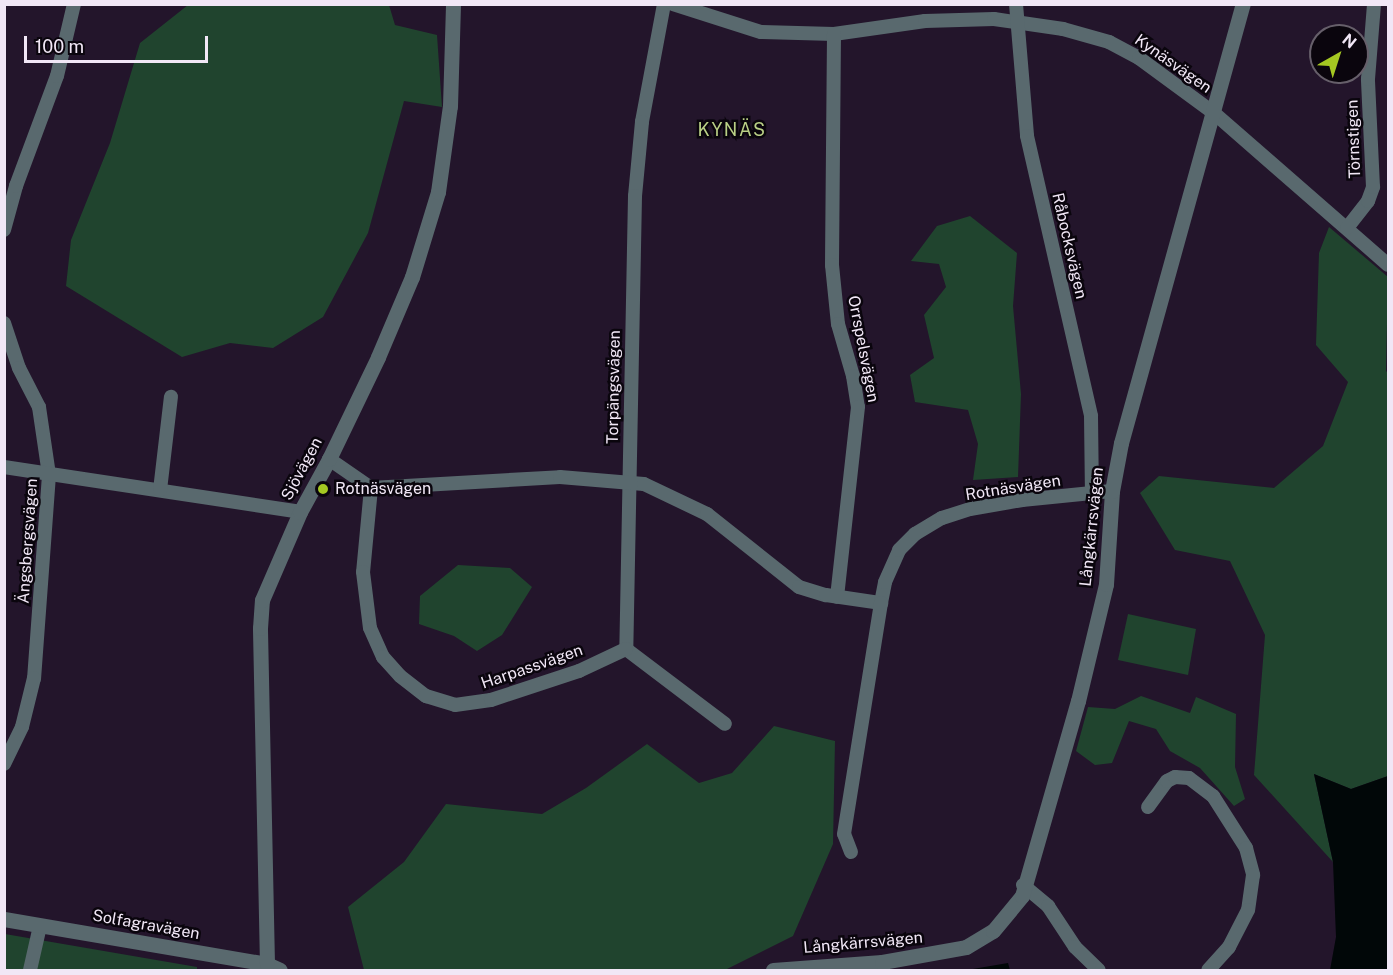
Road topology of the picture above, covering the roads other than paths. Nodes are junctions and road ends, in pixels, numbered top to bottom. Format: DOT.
graph roads {
  1 [pos="74,4"];
  2 [pos="453,4"];
  3 [pos="664,4"];
  4 [pos="672,4"];
  5 [pos="1016,4"];
  6 [pos="1242,4"];
  7 [pos="1374,4"];
  8 [pos="1017,20"];
  9 [pos="834,34"];
  10 [pos="1214,113"];
  11 [pos="1347,228"];
  12 [pos="4,230"];
  13 [pos="1389,265"];
  14 [pos="4,323"];
  15 [pos="171,397"];
  16 [pos="329,459"];
  17 [pos="4,467"];
  18 [pos="49,474"];
  19 [pos="629,481"];
  20 [pos="371,488"];
  21 [pos="160,490"];
  22 [pos="1112,491"];
  23 [pos="1092,494"];
  24 [pos="300,512"];
  25 [pos="837,597"];
  26 [pos="881,603"];
  27 [pos="626,648"];
  28 [pos="725,724"];
  29 [pos="4,764"];
  30 [pos="1148,807"];
  31 [pos="851,852"];
  32 [pos="1023,885"];
  33 [pos="4,919"];
  34 [pos="40,926"];
  35 [pos="273,968"];
  36 [pos="30,970"];
  37 [pos="773,970"];
  38 [pos="1099,970"];
  39 [pos="1208,970"];
  1 -- 12 [label="street"];
  2 -- 16 [label="street, Sjövägen"];
  3 -- 19 [label="street, Torpängsvägen"];
  4 -- 9 [label="street, Kynäsvägen"];
  5 -- 8 [label="street, Råbocksvägen"];
  6 -- 10 [label="street, Långkärrsvägen"];
  7 -- 11 [label="street, Törnstigen"];
  8 -- 9 [label="street, Kynäsvägen"];
  8 -- 10 [label="street, Kynäsvägen"];
  8 -- 23 [label="street, Råbocksvägen"];
  9 -- 25 [label="street, Orrspelsvägen"];
  10 -- 11 [label="street, Kynäsvägen"];
  10 -- 22 [label="street, Långkärrsvägen"];
  11 -- 13 [label="street, Kynäsvägen"];
  14 -- 18 [label="street, Ängsbergsvägen"];
  15 -- 21 [label="street"];
  16 -- 20 [label="street"];
  16 -- 24 [label="street, Sjövägen"];
  17 -- 18 [label="street"];
  18 -- 21 [label="street"];
  18 -- 29 [label="street, Ängsbergsvägen"];
  19 -- 20 [label="street"];
  19 -- 25 [label="street"];
  19 -- 27 [label="street, Torpängsvägen"];
  20 -- 27 [label="street, Harpassvägen"];
  21 -- 24 [label="street"];
  22 -- 23 [label="street, Rotnäsvägen"];
  22 -- 32 [label="street, Långkärrsvägen"];
  23 -- 26 [label="street, Rotnäsvägen"];
  24 -- 35 [label="street, Sjövägen"];
  25 -- 26 [label="street"];
  26 -- 31 [label="street"];
  27 -- 28 [label="street"];
  30 -- 39 [label="street"];
  32 -- 37 [label="street, Långkärrsvägen"];
  32 -- 38 [label="street"];
  33 -- 34 [label="street, Solfagravägen"];
  34 -- 35 [label="street, Solfagravägen"];
  34 -- 36 [label="street"];
}
